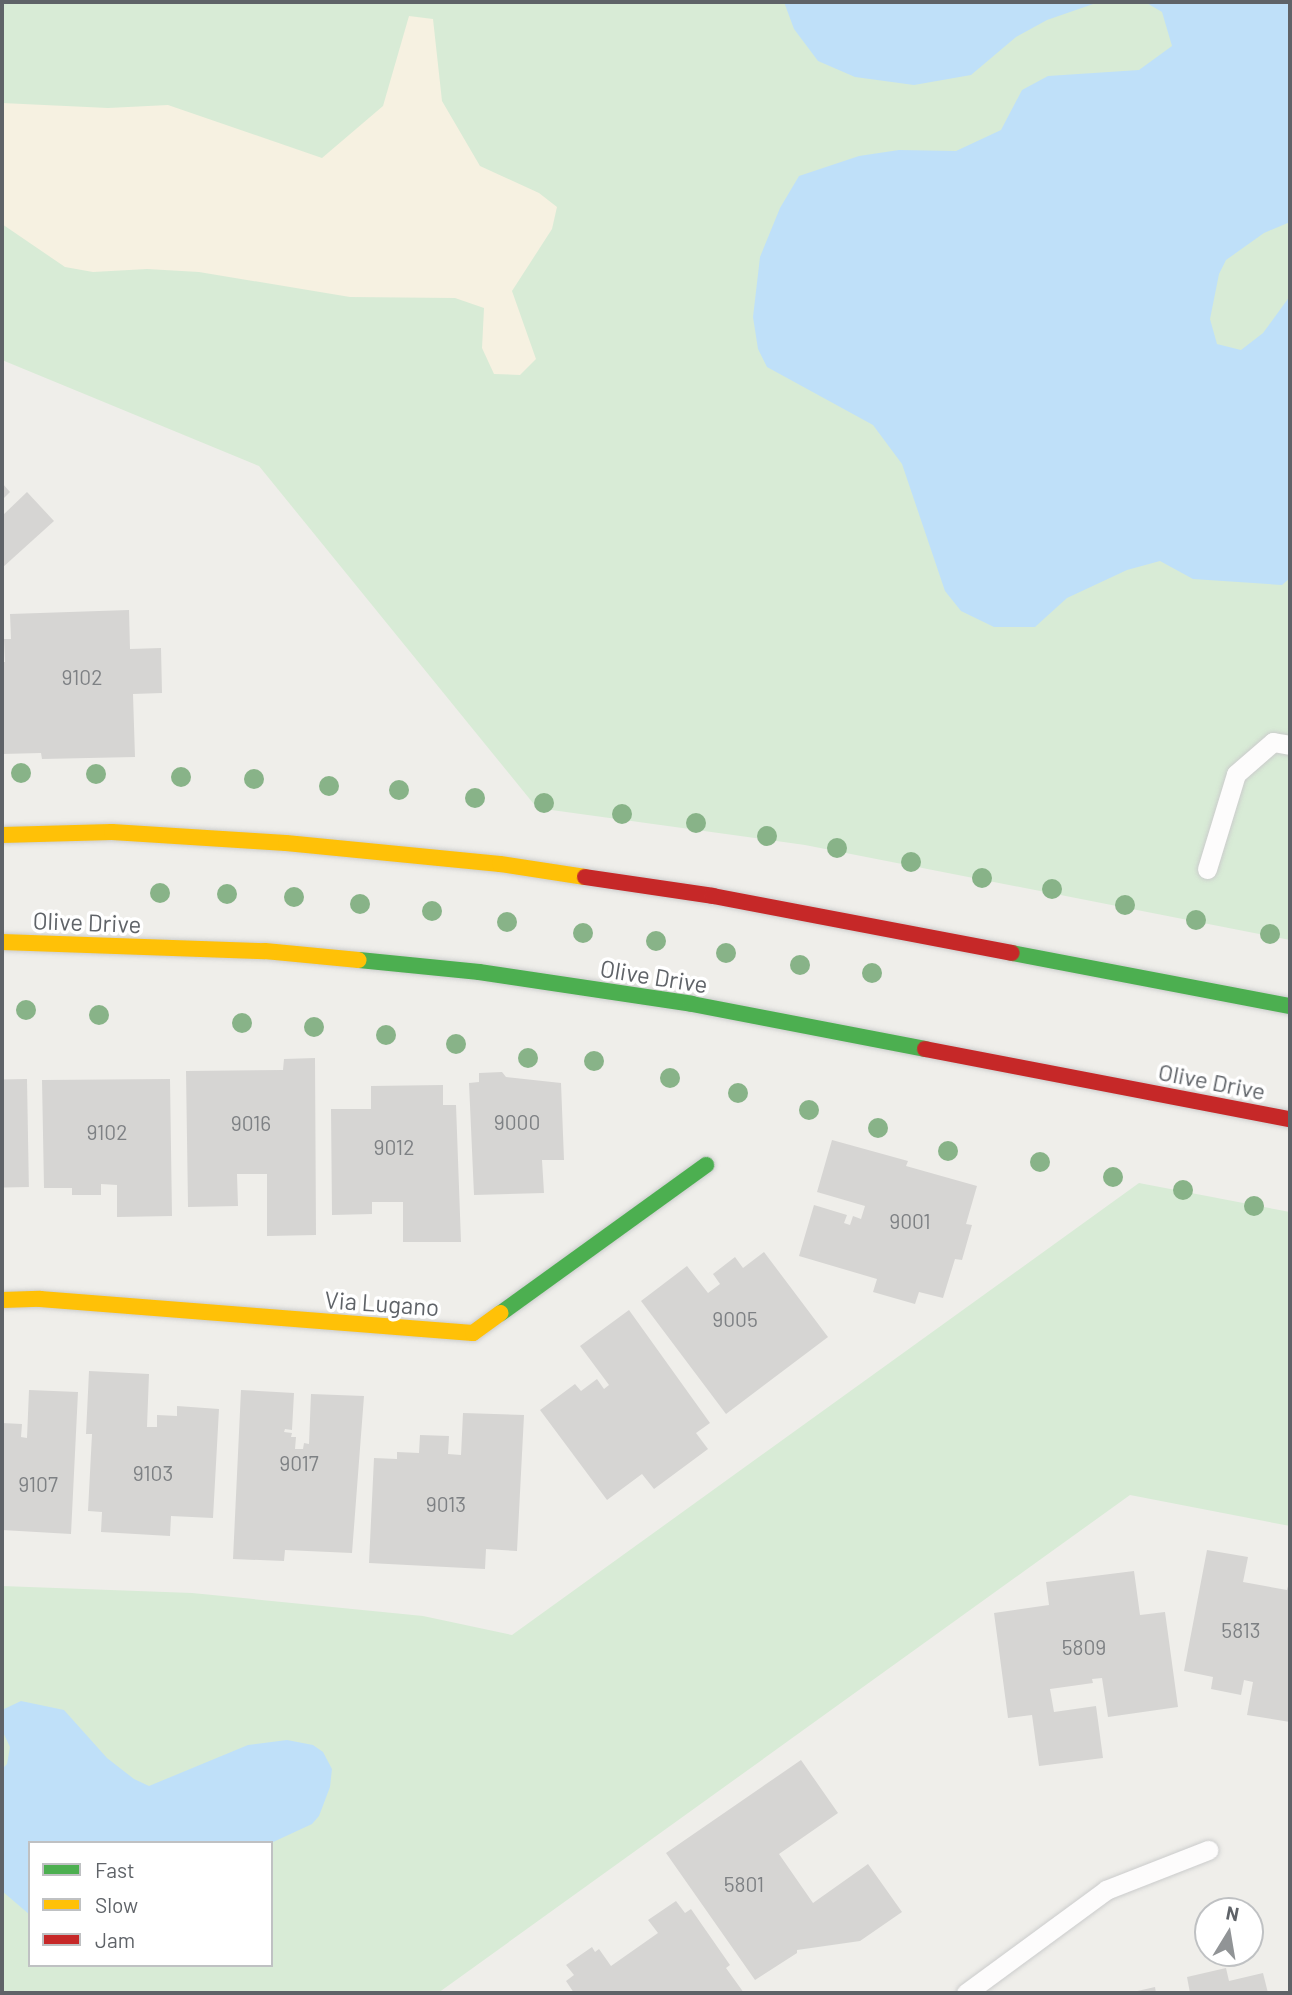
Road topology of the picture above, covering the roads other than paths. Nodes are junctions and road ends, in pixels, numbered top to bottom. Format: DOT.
graph roads {
  1 [pos="1290,745"];
  2 [pos="112,832"];
  3 [pos="2,835"];
  4 [pos="2,851"];
  5 [pos="1207,869"];
  6 [pos="2,942"];
  7 [pos="1290,1006"];
  8 [pos="1290,1119"];
  9 [pos="706,1165"];
  10 [pos="2,1300"];
  11 [pos="1208,1850"];
  12 [pos="966,1993"];
  1 -- 5 [label="lane"];
  2 -- 3 [label="main road"];
  2 -- 4 [label="main road"];
  2 -- 7 [label="main road"];
  6 -- 8 [label="main road, Olive Drive"];
  9 -- 10 [label="main road, Via Lugano"];
  11 -- 12 [label="lane"];
}
